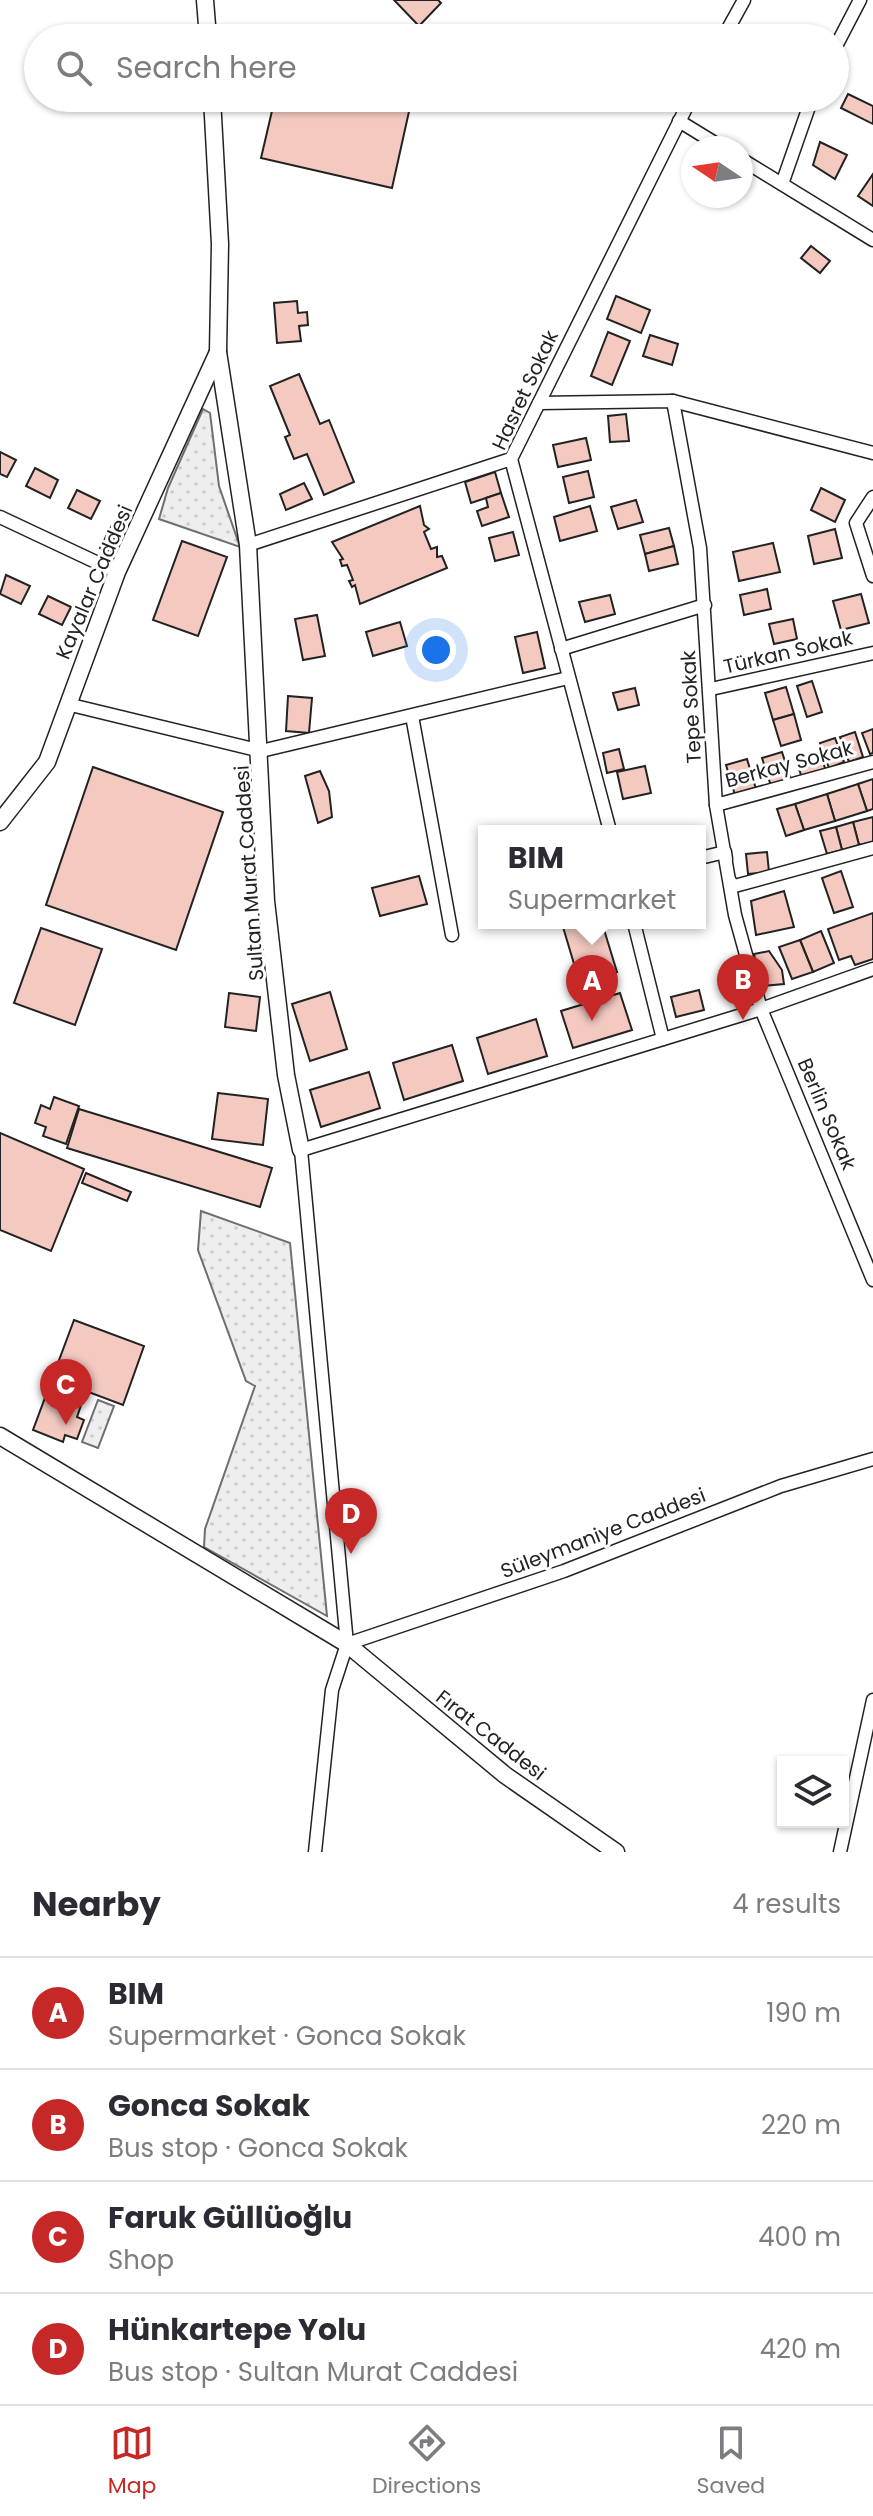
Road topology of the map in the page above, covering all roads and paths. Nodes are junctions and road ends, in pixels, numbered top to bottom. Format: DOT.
graph roads {
  1 [pos="205,0"];
  2 [pos="744,0"];
  3 [pos="860,0"];
  4 [pos="207,24"];
  5 [pos="731,24"];
  6 [pos="848,24"];
  7 [pos="213,112"];
  8 [pos="684,112"];
  9 [pos="807,112"];
  10 [pos="679,121"];
  11 [pos="703,136"];
  12 [pos="753,166"];
  13 [pos="782,184"];
  14 [pos="873,240"];
  15 [pos="218,352"];
  16 [pos="673,401"];
  17 [pos="539,403"];
  18 [pos="873,453"];
  19 [pos="511,459"];
  20 [pos="873,497"];
  21 [pos="0,517"];
  22 [pos="248,545"];
  23 [pos="117,572"];
  24 [pos="873,576"];
  25 [pos="705,605"];
  26 [pos="561,649"];
  27 [pos="873,653"];
  28 [pos="568,678"];
  29 [pos="711,689"];
  30 [pos="67,704"];
  31 [pos="412,716"];
  32 [pos="261,751"];
  33 [pos="873,762"];
  34 [pos="716,805"];
  35 [pos="0,822"];
  36 [pos="608,825"];
  37 [pos="873,848"];
  38 [pos="706,857"];
  39 [pos="731,887"];
  40 [pos="636,929"];
  41 [pos="452,935"];
  42 [pos="873,969"];
  43 [pos="761,1009"];
  44 [pos="663,1039"];
  45 [pos="301,1150"];
  46 [pos="873,1280"];
  47 [pos="0,1436"];
  48 [pos="873,1459"];
  49 [pos="347,1644"];
  50 [pos="873,1700"];
  51 [pos="315,1852"];
  52 [pos="616,1852"];
  53 [pos="840,1852"];
  1 -- 4 [label="street"];
  2 -- 5 [label="street"];
  3 -- 6 [label="street"];
  7 -- 15 [label="street, Sultan Murat Caddesi"];
  8 -- 10 [label="street, Hasret Sokak"];
  9 -- 13 [label="street"];
  10 -- 11 [label="street"];
  10 -- 17 [label="street, Hasret Sokak"];
  12 -- 13 [label="street"];
  13 -- 14 [label="street"];
  15 -- 22 [label="street, Sultan Murat Caddesi"];
  15 -- 23 [label="street, Kayalar Caddesi"];
  16 -- 17 [label="street"];
  16 -- 18 [label="street"];
  16 -- 25 [label="street, Tepe Sokak"];
  17 -- 19 [label="street, Hasret Sokak"];
  19 -- 22 [label="street"];
  19 -- 26 [label="street, Hasret Sokak"];
  20 -- 24 [label="street"];
  21 -- 23 [label="street"];
  22 -- 32 [label="street, Sultan Murat Caddesi"];
  23 -- 30 [label="street, Kayalar Caddesi"];
  25 -- 26 [label="street"];
  25 -- 29 [label="street, Tepe Sokak"];
  26 -- 28 [label="street, Hasret Sokak"];
  27 -- 29 [label="street, Türkan Sokak"];
  28 -- 31 [label="street"];
  28 -- 36 [label="street, Hasret Sokak"];
  29 -- 34 [label="street, Tepe Sokak"];
  30 -- 32 [label="street"];
  30 -- 35 [label="street, Kayalar Caddesi"];
  31 -- 32 [label="street"];
  31 -- 41 [label="street"];
  32 -- 45 [label="street, Sultan Murat Caddesi"];
  33 -- 34 [label="street, Berkay Sokak"];
  34 -- 39 [label="street, Tepe Sokak"];
  37 -- 39 [label="street"];
  38 -- 39 [label="street"];
  39 -- 43 [label="street, Tepe Sokak"];
  40 -- 44 [label="street"];
  42 -- 43 [label="street"];
  43 -- 44 [label="street"];
  43 -- 46 [label="street, Berlin Sokak"];
  44 -- 45 [label="street"];
  45 -- 49 [label="street, Sultan Murat Caddesi"];
  47 -- 49 [label="street, Fırat Caddesi"];
  48 -- 49 [label="street, Süleymaniye Caddesi"];
  49 -- 51 [label="street"];
  49 -- 52 [label="street, Fırat Caddesi"];
  50 -- 53 [label="street"];
}
